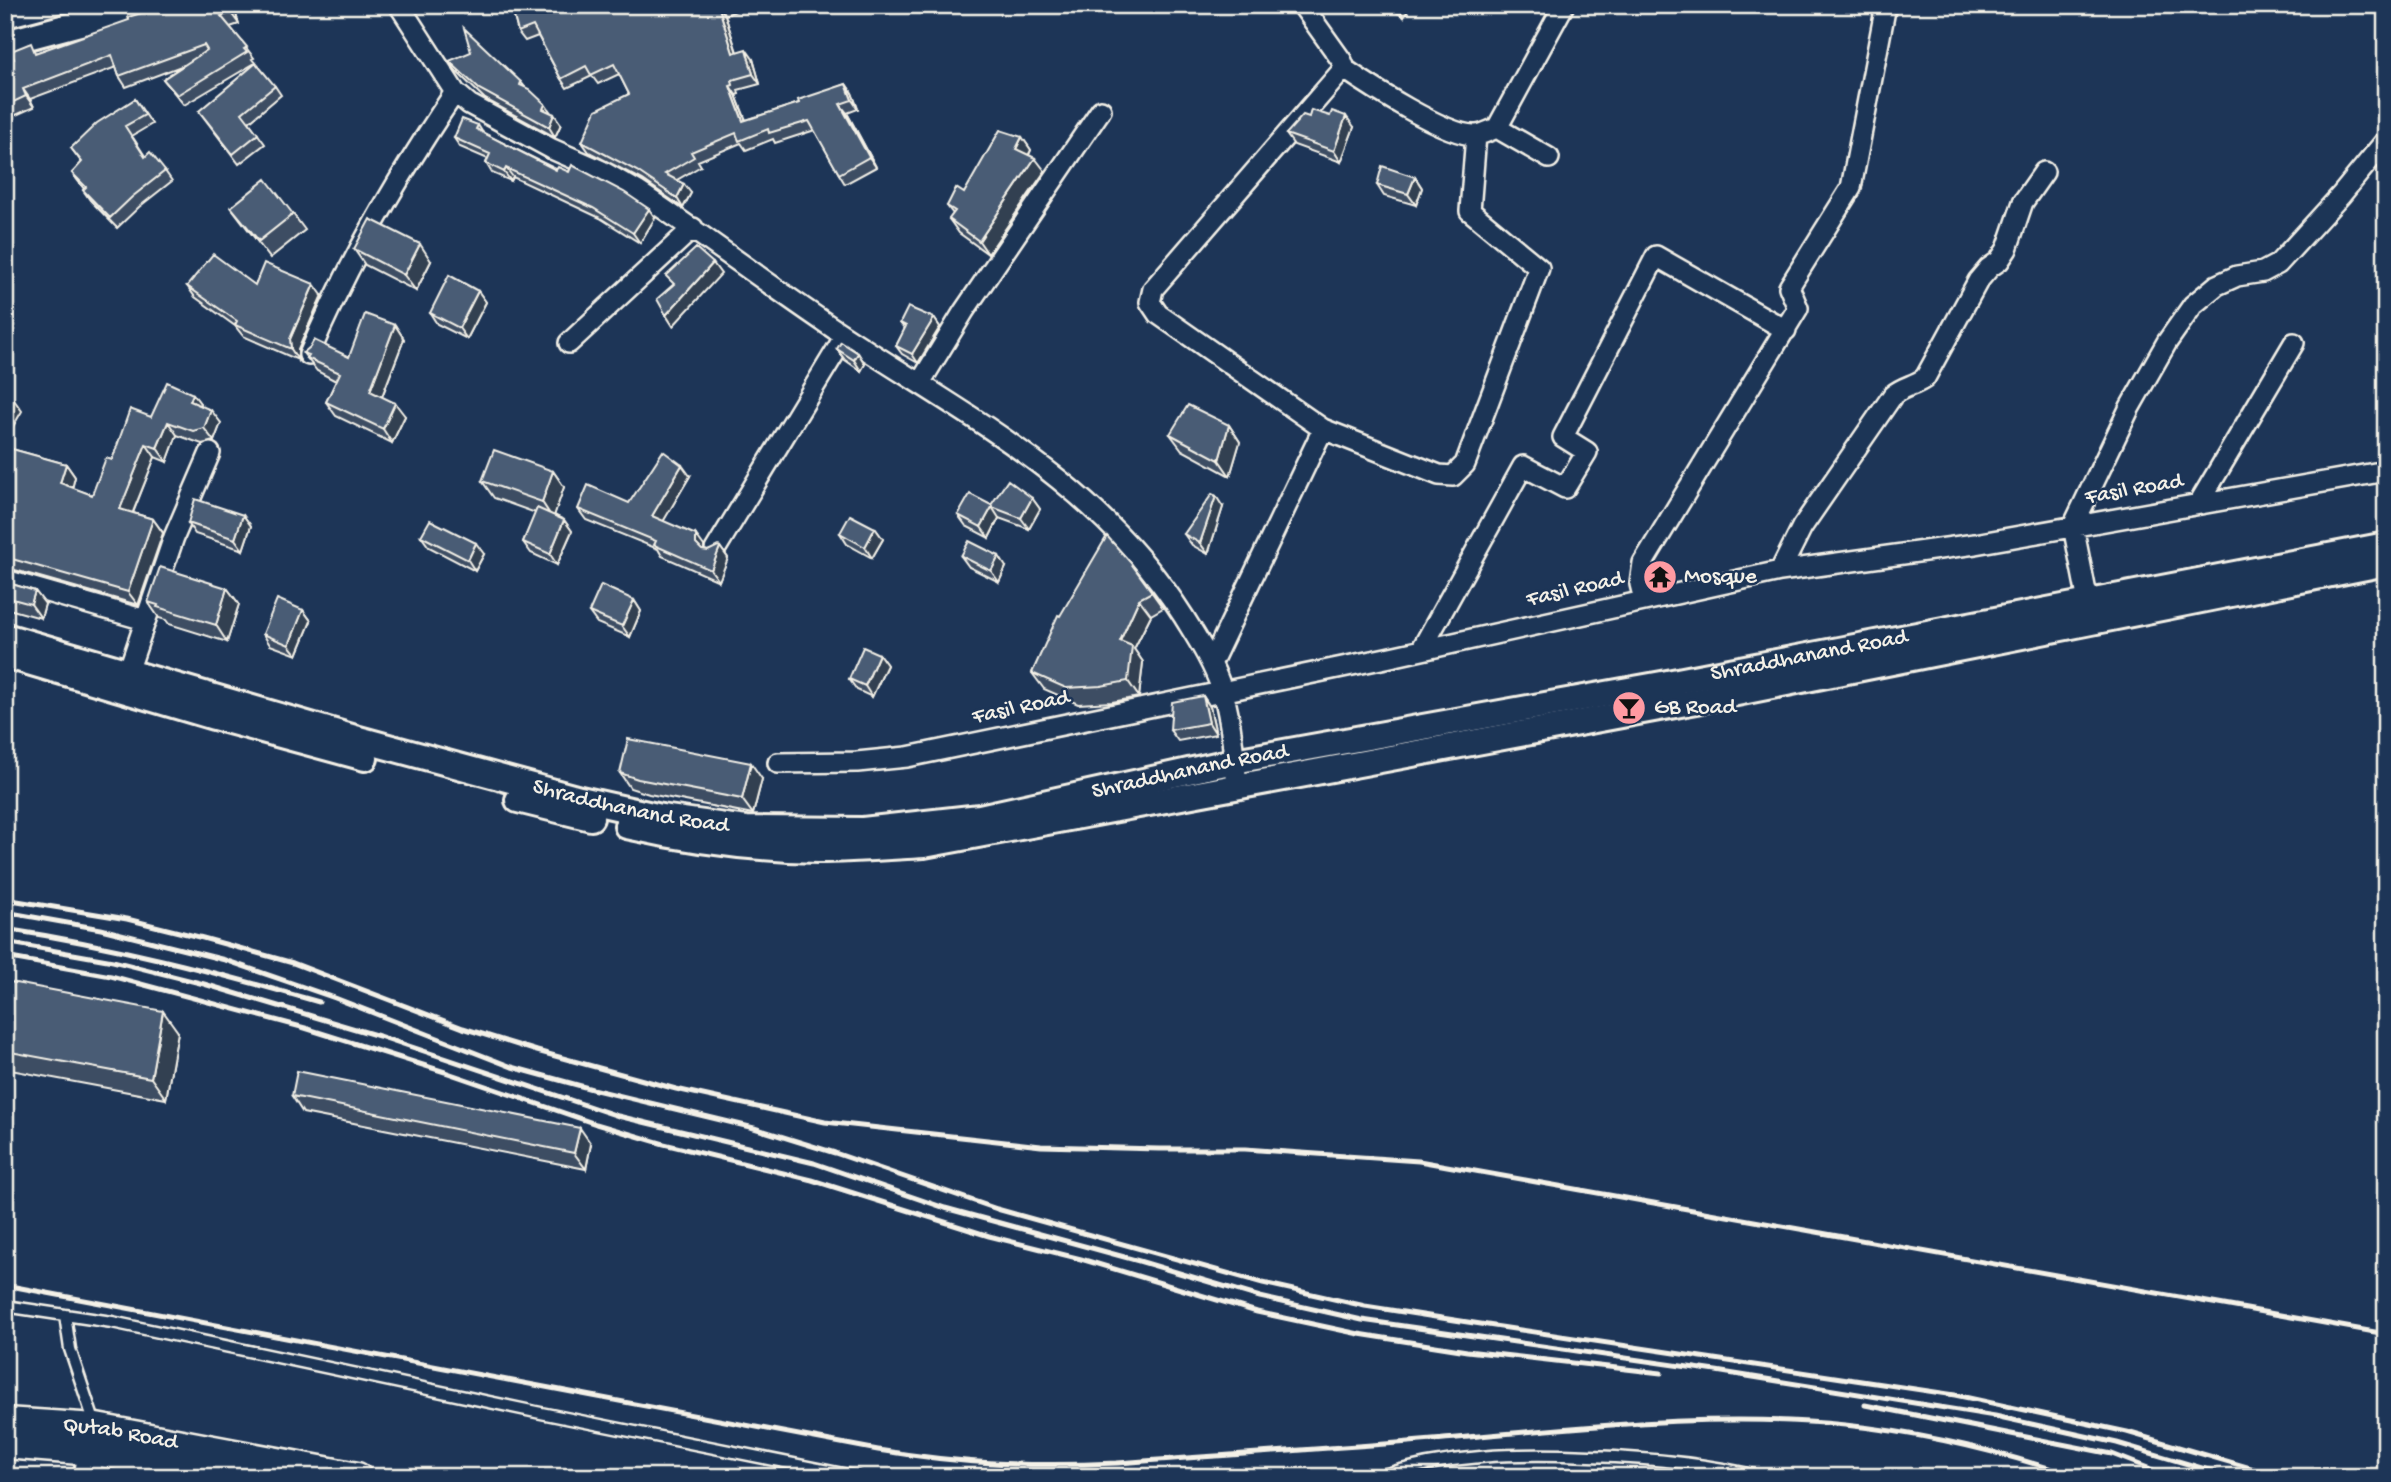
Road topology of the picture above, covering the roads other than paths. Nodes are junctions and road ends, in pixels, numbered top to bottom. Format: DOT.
graph roads {
  1 [pos="148,5"];
  2 [pos="399,5"];
  3 [pos="1302,5"];
  4 [pos="1564,5"];
  5 [pos="1886,5"];
  6 [pos="5,43"];
  7 [pos="1343,68"];
  8 [pos="455,92"];
  9 [pos="1101,110"];
  10 [pos="1497,128"];
  11 [pos="1476,135"];
  12 [pos="2386,140"];
  13 [pos="1549,158"];
  14 [pos="2044,172"];
  15 [pos="693,228"];
  16 [pos="1786,330"];
  17 [pos="845,336"];
  18 [pos="569,342"];
  19 [pos="2294,343"];
  20 [pos="309,355"];
  21 [pos="920,383"];
  22 [pos="1323,429"];
  23 [pos="211,453"];
  24 [pos="2386,471"];
  25 [pos="2199,503"];
  26 [pos="2073,526"];
  27 [pos="2386,545"];
  28 [pos="715,550"];
  29 [pos="2386,563"];
  30 [pos="1780,571"];
  31 [pos="5,580"];
  32 [pos="1644,600"];
  33 [pos="2088,602"];
  34 [pos="145,620"];
  35 [pos="5,636"];
  36 [pos="1421,650"];
  37 [pos="5,655"];
  38 [pos="1212,662"];
  39 [pos="128,672"];
  40 [pos="1222,690"];
  41 [pos="1558,715"];
  42 [pos="1234,761"];
  43 [pos="778,764"];
  44 [pos="1237,787"];
  45 [pos="5,1306"];
  46 [pos="65,1315"];
  47 [pos="5,1422"];
  48 [pos="5,1444"];
  49 [pos="92,1452"];
  50 [pos="252,1477"];
  51 [pos="357,1477"];
  52 [pos="859,1477"];
  53 [pos="1377,1477"];
  54 [pos="1761,1477"];
  1 -- 6 [label="street"];
  2 -- 8 [label="street"];
  3 -- 7 [label="street"];
  4 -- 10 [label="street"];
  5 -- 16 [label="street"];
  7 -- 11 [label="street"];
  7 -- 22 [label="street"];
  8 -- 15 [label="street"];
  8 -- 20 [label="street"];
  9 -- 21 [label="street"];
  10 -- 11 [label="street"];
  10 -- 13 [label="street"];
  11 -- 22 [label="street"];
  12 -- 26 [label="street"];
  14 -- 30 [label="street"];
  15 -- 17 [label="street"];
  15 -- 18 [label="street"];
  16 -- 32 [label="street"];
  16 -- 36 [label="street"];
  17 -- 21 [label="street"];
  17 -- 28 [label="street"];
  19 -- 25 [label="street"];
  21 -- 38 [label="street"];
  22 -- 38 [label="street"];
  23 -- 34 [label="street"];
  24 -- 25 [label="street, Fasil Road"];
  25 -- 26 [label="street, Fasil Road"];
  26 -- 30 [label="street, Fasil Road"];
  26 -- 33 [label="street"];
  27 -- 33 [label="street, Shraddhanand Road"];
  29 -- 41 [label="street, Shraddhanand Road"];
  30 -- 32 [label="street, Fasil Road"];
  31 -- 34 [label="street"];
  32 -- 36 [label="street, Fasil Road"];
  33 -- 41 [label="street, Shraddhanand Road"];
  34 -- 39 [label="street"];
  35 -- 39 [label="street, Shraddhanand Road"];
  36 -- 40 [label="street, Fasil Road"];
  37 -- 44 [label="street, Shraddhanand Road"];
  38 -- 40 [label="street"];
  39 -- 42 [label="street, Shraddhanand Road"];
  40 -- 42 [label="street"];
  40 -- 43 [label="street, Fasil Road"];
  41 -- 42 [label="street, Shraddhanand Road"];
  41 -- 44 [label="street, Shraddhanand Road"];
  42 -- 44 [label="street"];
  45 -- 46 [label="lane"];
  46 -- 49 [label="lane"];
  46 -- 52 [label="lane"];
  47 -- 49 [label="main road, Qutab Road"];
  48 -- 49 [label="main road, Qutab Road"];
  49 -- 50 [label="main road, Qutab Road"];
  49 -- 51 [label="main road, Qutab Road"];
  53 -- 54 [label="lane"];
}
